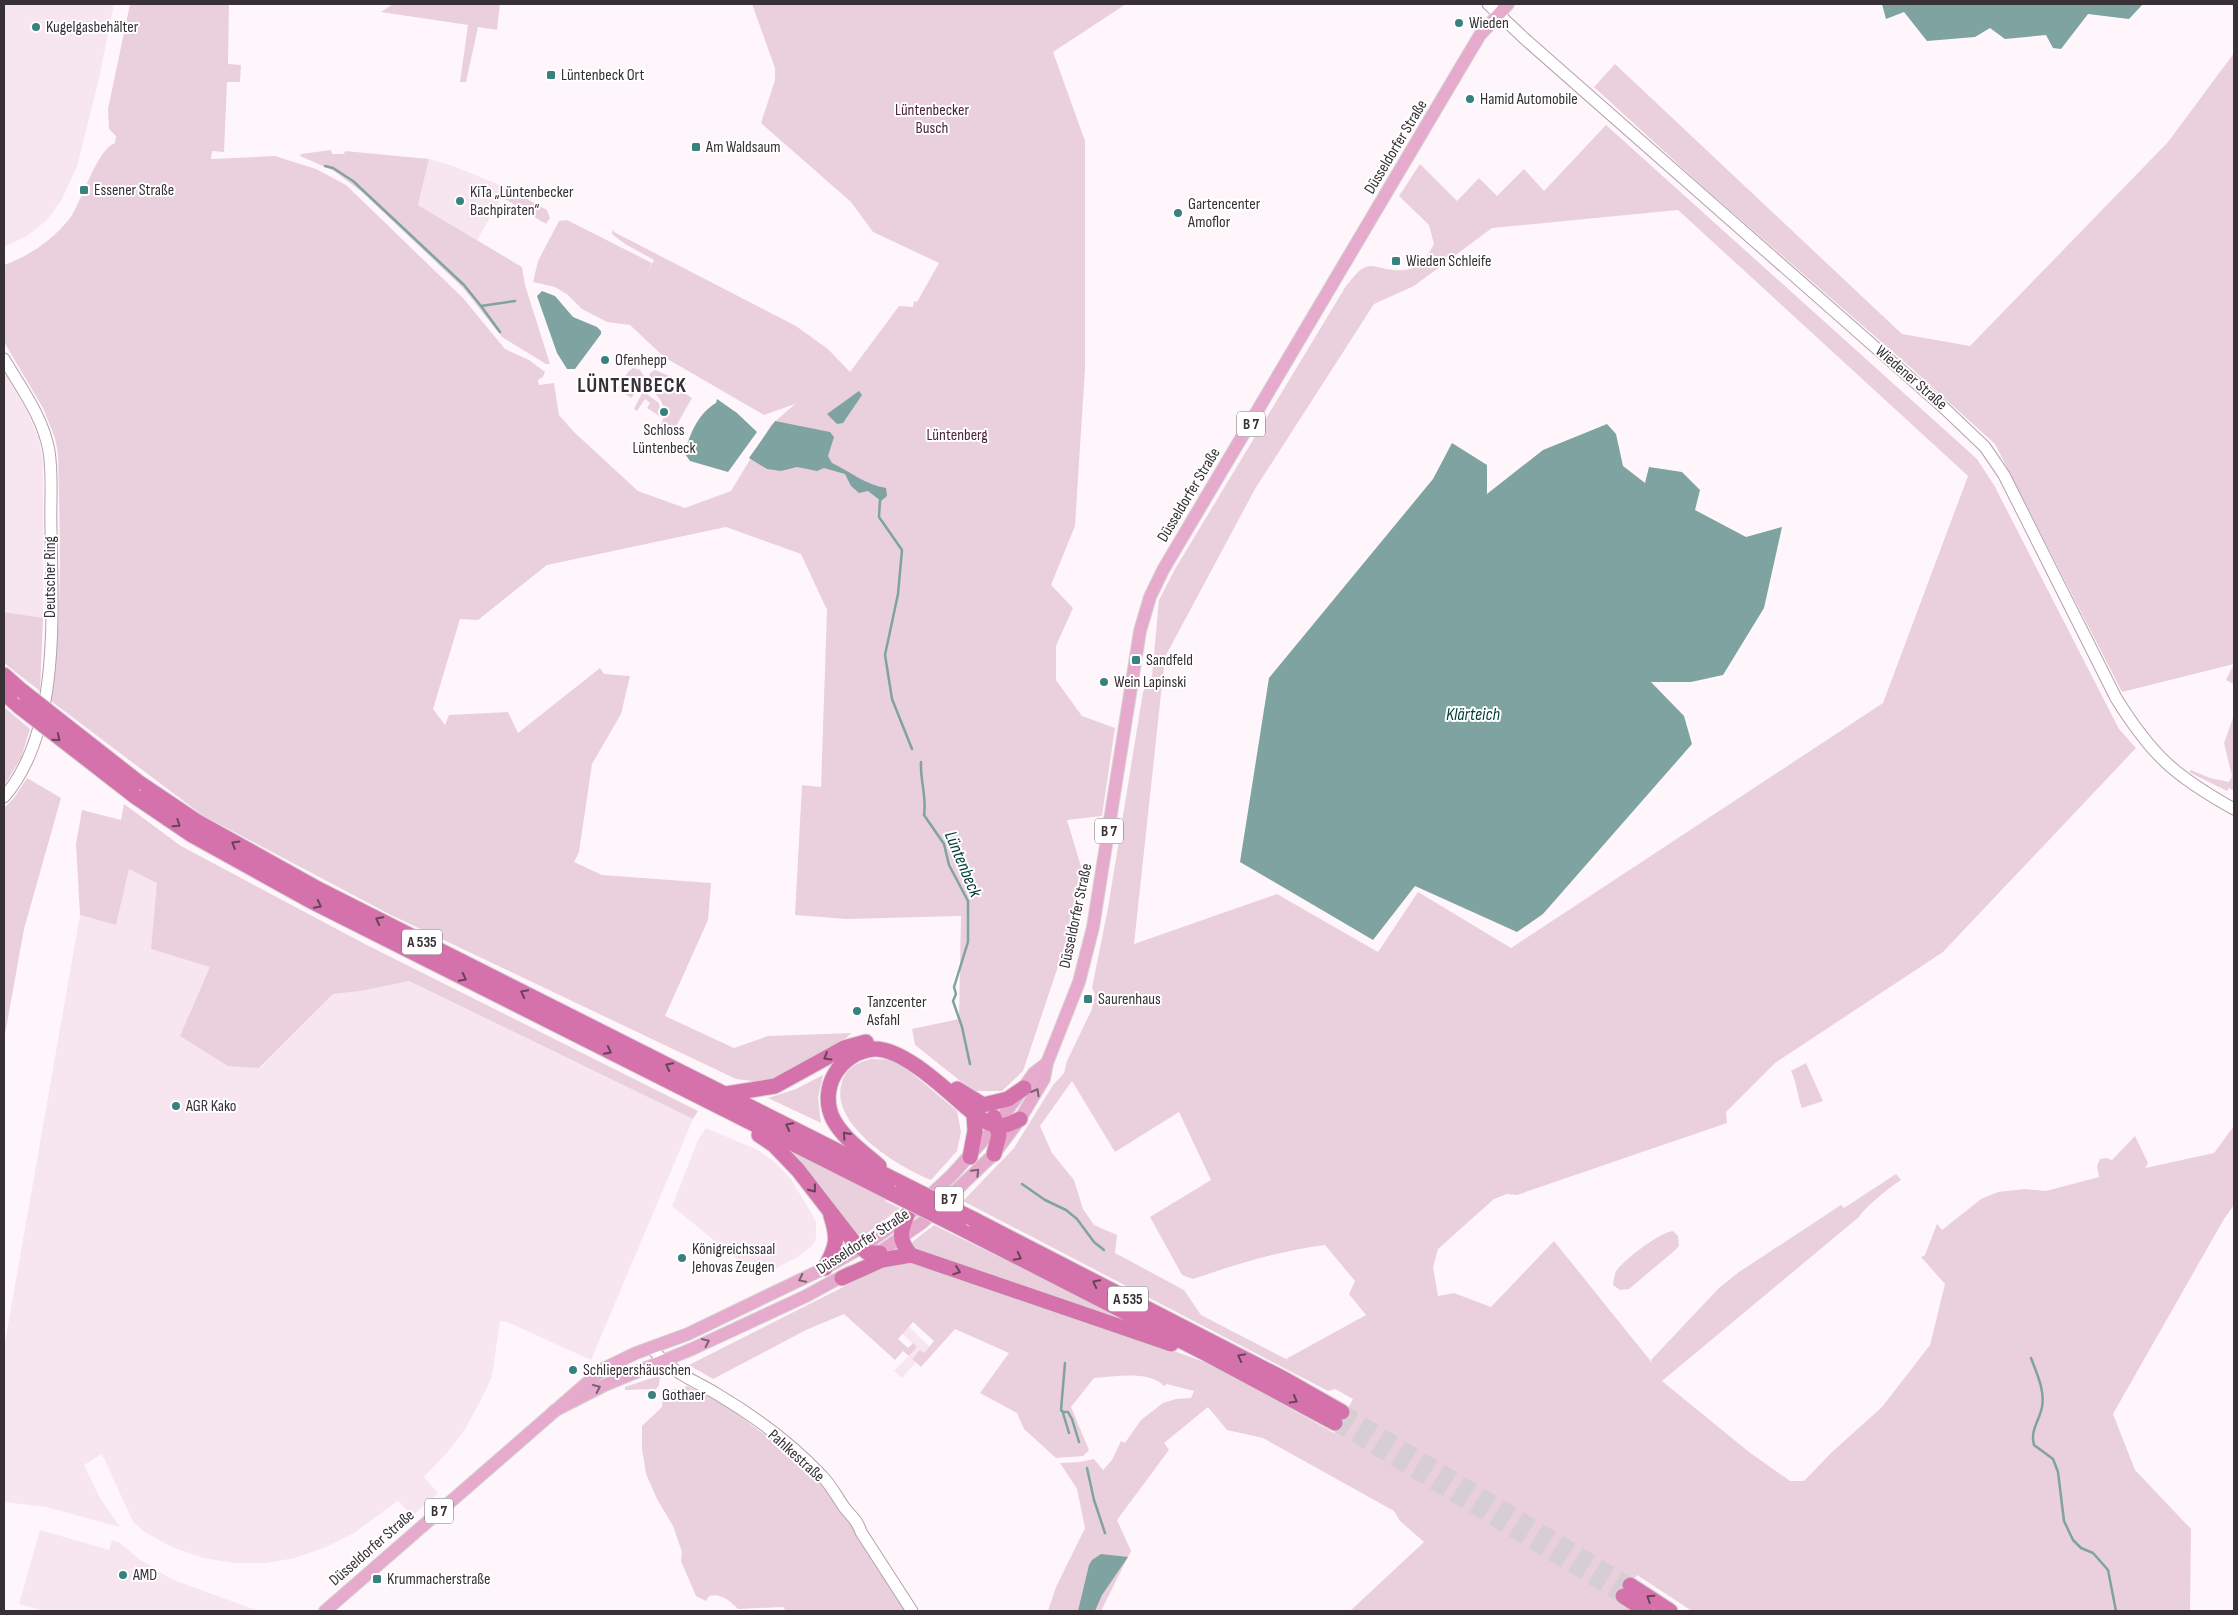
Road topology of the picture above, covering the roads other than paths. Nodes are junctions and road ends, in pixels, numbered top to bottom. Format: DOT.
graph roads {
  1 [pos="1488,4"];
  2 [pos="1508,4"];
  3 [pos="1498,15"];
  4 [pos="4,359"];
  5 [pos="4,674"];
  6 [pos="4,693"];
  7 [pos="4,797"];
  8 [pos="2234,809"];
  9 [pos="1047,1063"];
  10 [pos="1024,1088"];
  11 [pos="716,1097"];
  12 [pos="979,1109"];
  13 [pos="1020,1119"];
  14 [pos="996,1126"];
  15 [pos="994,1154"];
  16 [pos="970,1157"];
  17 [pos="896,1186"];
  18 [pos="828,1208"];
  19 [pos="907,1215"];
  20 [pos="901,1240"];
  21 [pos="861,1248"];
  22 [pos="880,1253"];
  23 [pos="911,1255"];
  24 [pos="825,1268"];
  25 [pos="842,1278"];
  26 [pos="652,1348"];
  27 [pos="1205,1353"];
  28 [pos="662,1361"];
  29 [pos="554,1411"];
  30 [pos="325,1611"];
  31 [pos="912,1611"];
  32 [pos="1646,1611"];
  33 [pos="1670,1611"];
  1 -- 3 [label="main road, Wiedener Straße"];
  2 -- 3 [label="main road, Düsseldorfer Straße / B 7"];
  3 -- 8 [label="main road, Wiedener Straße"];
  3 -- 9 [label="main road, Düsseldorfer Straße / B 7"];
  4 -- 7 [label="main road, Deutscher Ring"];
  11 -- 5 [label="highway, A 535, one-way, bridge"];
  6 -- 11 [label="highway, A 535, one-way, bridge"];
  9 -- 10 [label="main road, Düsseldorfer Straße / B 7"];
  13 -- 9 [label="main road, Düsseldorfer Straße / B 7, one-way"];
  10 -- 12 [label="highway"];
  10 -- 14 [label="main road, Düsseldorfer Straße / B 7"];
  12 -- 11 [label="highway, one-way"];
  11 -- 17 [label="highway, A 535"];
  11 -- 18 [label="highway, one-way"];
  12 -- 14 [label="highway"];
  12 -- 16 [label="highway"];
  17 -- 12 [label="highway, one-way"];
  13 -- 14 [label="highway"];
  13 -- 15 [label="main road, Düsseldorfer Straße / B 7"];
  14 -- 15 [label="highway"];
  14 -- 16 [label="main road, Düsseldorfer Straße / B 7"];
  20 -- 15 [label="main road, Düsseldorfer Straße / B 7, one-way"];
  16 -- 19 [label="main road, Düsseldorfer Straße / B 7"];
  17 -- 27 [label="highway, A 535, one-way, bridge"];
  27 -- 17 [label="highway, A 535, one-way, bridge"];
  18 -- 21 [label="highway"];
  18 -- 24 [label="highway"];
  19 -- 20 [label="highway"];
  19 -- 21 [label="main road, Düsseldorfer Straße / B 7"];
  20 -- 22 [label="main road, Düsseldorfer Straße / B 7"];
  20 -- 23 [label="highway"];
  21 -- 22 [label="highway"];
  21 -- 24 [label="main road, Düsseldorfer Straße / B 7"];
  22 -- 25 [label="main road, Düsseldorfer Straße / B 7"];
  23 -- 25 [label="highway"];
  23 -- 27 [label="highway, one-way"];
  24 -- 26 [label="main road, Düsseldorfer Straße / B 7, one-way"];
  28 -- 25 [label="main road, Düsseldorfer Straße / B 7, one-way"];
  26 -- 28 [label="main road"];
  26 -- 29 [label="main road, Düsseldorfer Straße / B 7"];
  29 -- 28 [label="main road, Düsseldorfer Straße / B 7, one-way"];
  28 -- 31 [label="main road, Pahlkestraße"];
  29 -- 30 [label="main road, Düsseldorfer Straße / B 7"];
  33 -- 32 [label="highway, one-way"];
}
